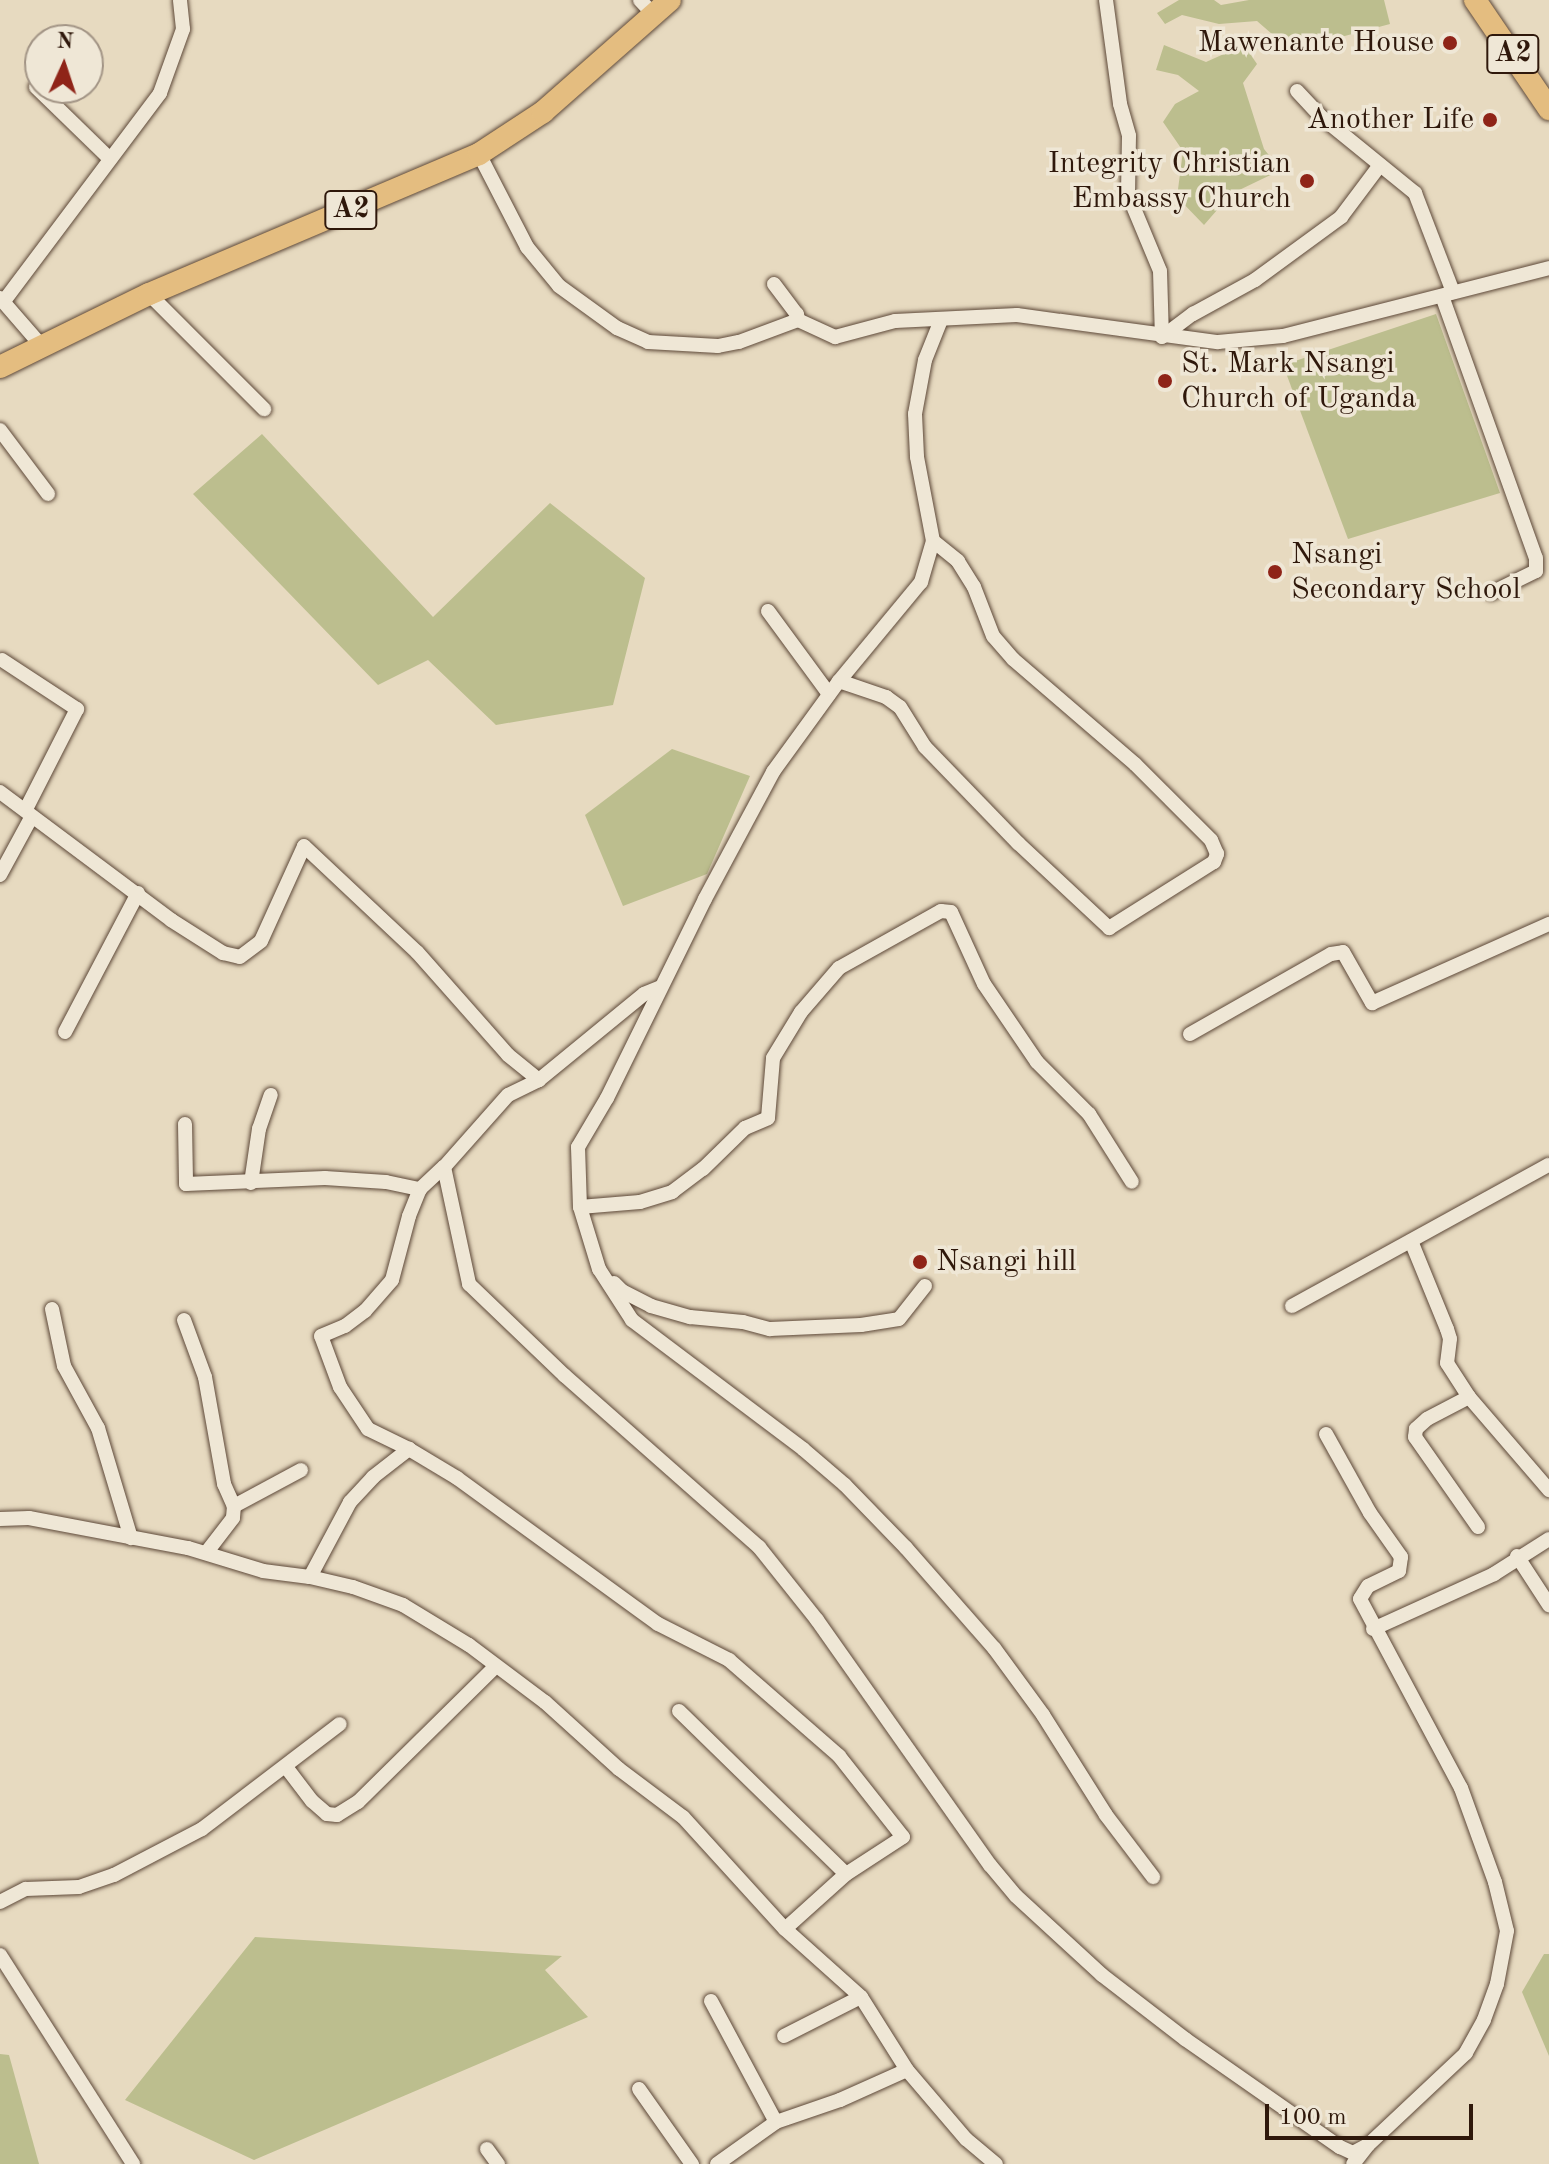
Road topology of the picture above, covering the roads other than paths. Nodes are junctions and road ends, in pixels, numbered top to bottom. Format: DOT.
graph roads {
  1 [pos="180,0"];
  2 [pos="1106,0"];
  3 [pos="1475,0"];
  4 [pos="654,5"];
  5 [pos="1297,91"];
  6 [pos="53,104"];
  7 [pos="1549,109"];
  8 [pos="479,154"];
  9 [pos="110,159"];
  10 [pos="1380,165"];
  11 [pos="1549,268"];
  12 [pos="774,284"];
  13 [pos="149,294"];
  14 [pos="1447,294"];
  15 [pos="2,300"];
  16 [pos="798,320"];
  17 [pos="941,320"];
  18 [pos="1162,337"];
  19 [pos="40,344"];
  20 [pos="0,367"];
  21 [pos="264,409"];
  22 [pos="0,430"];
  23 [pos="48,494"];
  24 [pos="933,541"];
  25 [pos="1491,593"];
  26 [pos="768,611"];
  27 [pos="2,660"];
  28 [pos="839,681"];
  29 [pos="829,694"];
  30 [pos="0,792"];
  31 [pos="29,813"];
  32 [pos="0,875"];
  33 [pos="138,893"];
  34 [pos="1549,924"];
  35 [pos="661,987"];
  36 [pos="65,1032"];
  37 [pos="1190,1034"];
  38 [pos="539,1080"];
  39 [pos="271,1095"];
  40 [pos="185,1124"];
  41 [pos="1549,1165"];
  42 [pos="444,1167"];
  43 [pos="1132,1182"];
  44 [pos="251,1183"];
  45 [pos="420,1189"];
  46 [pos="580,1207"];
  47 [pos="1411,1241"];
  48 [pos="599,1269"];
  49 [pos="925,1286"];
  50 [pos="1292,1306"];
  51 [pos="52,1309"];
  52 [pos="184,1320"];
  53 [pos="1469,1397"];
  54 [pos="1326,1434"];
  55 [pos="409,1449"];
  56 [pos="301,1470"];
  57 [pos="1549,1490"];
  58 [pos="234,1506"];
  59 [pos="0,1519"];
  60 [pos="1478,1527"];
  61 [pos="131,1538"];
  62 [pos="1549,1539"];
  63 [pos="206,1553"];
  64 [pos="1517,1556"];
  65 [pos="310,1577"];
  66 [pos="1549,1605"];
  67 [pos="1373,1629"];
  68 [pos="495,1667"];
  69 [pos="679,1711"];
  70 [pos="340,1724"];
  71 [pos="286,1767"];
  72 [pos="846,1874"];
  73 [pos="1153,1877"];
  74 [pos="0,1902"];
  75 [pos="785,1929"];
  76 [pos="0,1955"];
  77 [pos="861,1997"];
  78 [pos="711,2001"];
  79 [pos="784,2036"];
  80 [pos="907,2070"];
  81 [pos="639,2089"];
  82 [pos="776,2122"];
  83 [pos="1368,2145"];
  84 [pos="487,2149"];
  85 [pos="133,2164"];
  86 [pos="498,2164"];
  87 [pos="692,2164"];
  88 [pos="717,2164"];
  89 [pos="996,2164"];
  90 [pos="1353,2164"];
  1 -- 9 [label="street"];
  2 -- 18 [label="street"];
  3 -- 7 [label="main road, A2"];
  4 -- 8 [label="main road, A2"];
  5 -- 10 [label="street"];
  6 -- 9 [label="street"];
  8 -- 13 [label="main road, A2"];
  8 -- 16 [label="street"];
  9 -- 15 [label="street"];
  10 -- 14 [label="street"];
  10 -- 18 [label="street"];
  11 -- 14 [label="street"];
  12 -- 16 [label="street"];
  13 -- 19 [label="main road, A2"];
  13 -- 21 [label="street"];
  14 -- 18 [label="street"];
  14 -- 25 [label="street"];
  15 -- 19 [label="street"];
  16 -- 17 [label="street"];
  17 -- 18 [label="street"];
  17 -- 24 [label="street"];
  19 -- 20 [label="main road, A2"];
  22 -- 23 [label="street"];
  24 -- 28 [label="street"];
  24 -- 28 [label="street"];
  26 -- 29 [label="street"];
  27 -- 31 [label="street"];
  28 -- 29 [label="street"];
  29 -- 35 [label="street"];
  30 -- 31 [label="street"];
  31 -- 32 [label="street"];
  31 -- 33 [label="street"];
  33 -- 36 [label="street"];
  33 -- 38 [label="street"];
  34 -- 37 [label="street"];
  35 -- 38 [label="street"];
  35 -- 46 [label="street"];
  38 -- 42 [label="street"];
  39 -- 44 [label="street"];
  40 -- 44 [label="street"];
  41 -- 47 [label="street"];
  42 -- 45 [label="street"];
  42 -- 83 [label="street"];
  43 -- 46 [label="street"];
  44 -- 45 [label="street"];
  45 -- 55 [label="street"];
  46 -- 48 [label="street"];
  47 -- 50 [label="street"];
  47 -- 53 [label="street"];
  48 -- 49 [label="street"];
  48 -- 73 [label="street"];
  51 -- 61 [label="street"];
  52 -- 58 [label="street"];
  53 -- 57 [label="street"];
  53 -- 60 [label="street"];
  54 -- 67 [label="street"];
  55 -- 65 [label="street"];
  55 -- 72 [label="street"];
  56 -- 58 [label="street"];
  58 -- 63 [label="street"];
  59 -- 61 [label="street"];
  61 -- 63 [label="street"];
  62 -- 64 [label="street"];
  63 -- 65 [label="street"];
  64 -- 66 [label="street"];
  64 -- 67 [label="street"];
  65 -- 68 [label="street"];
  67 -- 83 [label="street"];
  68 -- 71 [label="street"];
  68 -- 75 [label="street"];
  69 -- 72 [label="street"];
  70 -- 71 [label="street"];
  71 -- 74 [label="street"];
  72 -- 75 [label="street"];
  75 -- 77 [label="street"];
  76 -- 85 [label="street"];
  77 -- 79 [label="street"];
  77 -- 80 [label="street"];
  78 -- 82 [label="street"];
  80 -- 82 [label="street"];
  80 -- 89 [label="street"];
  81 -- 87 [label="street"];
  82 -- 88 [label="street"];
  83 -- 90 [label="street"];
  84 -- 86 [label="street"];
}
